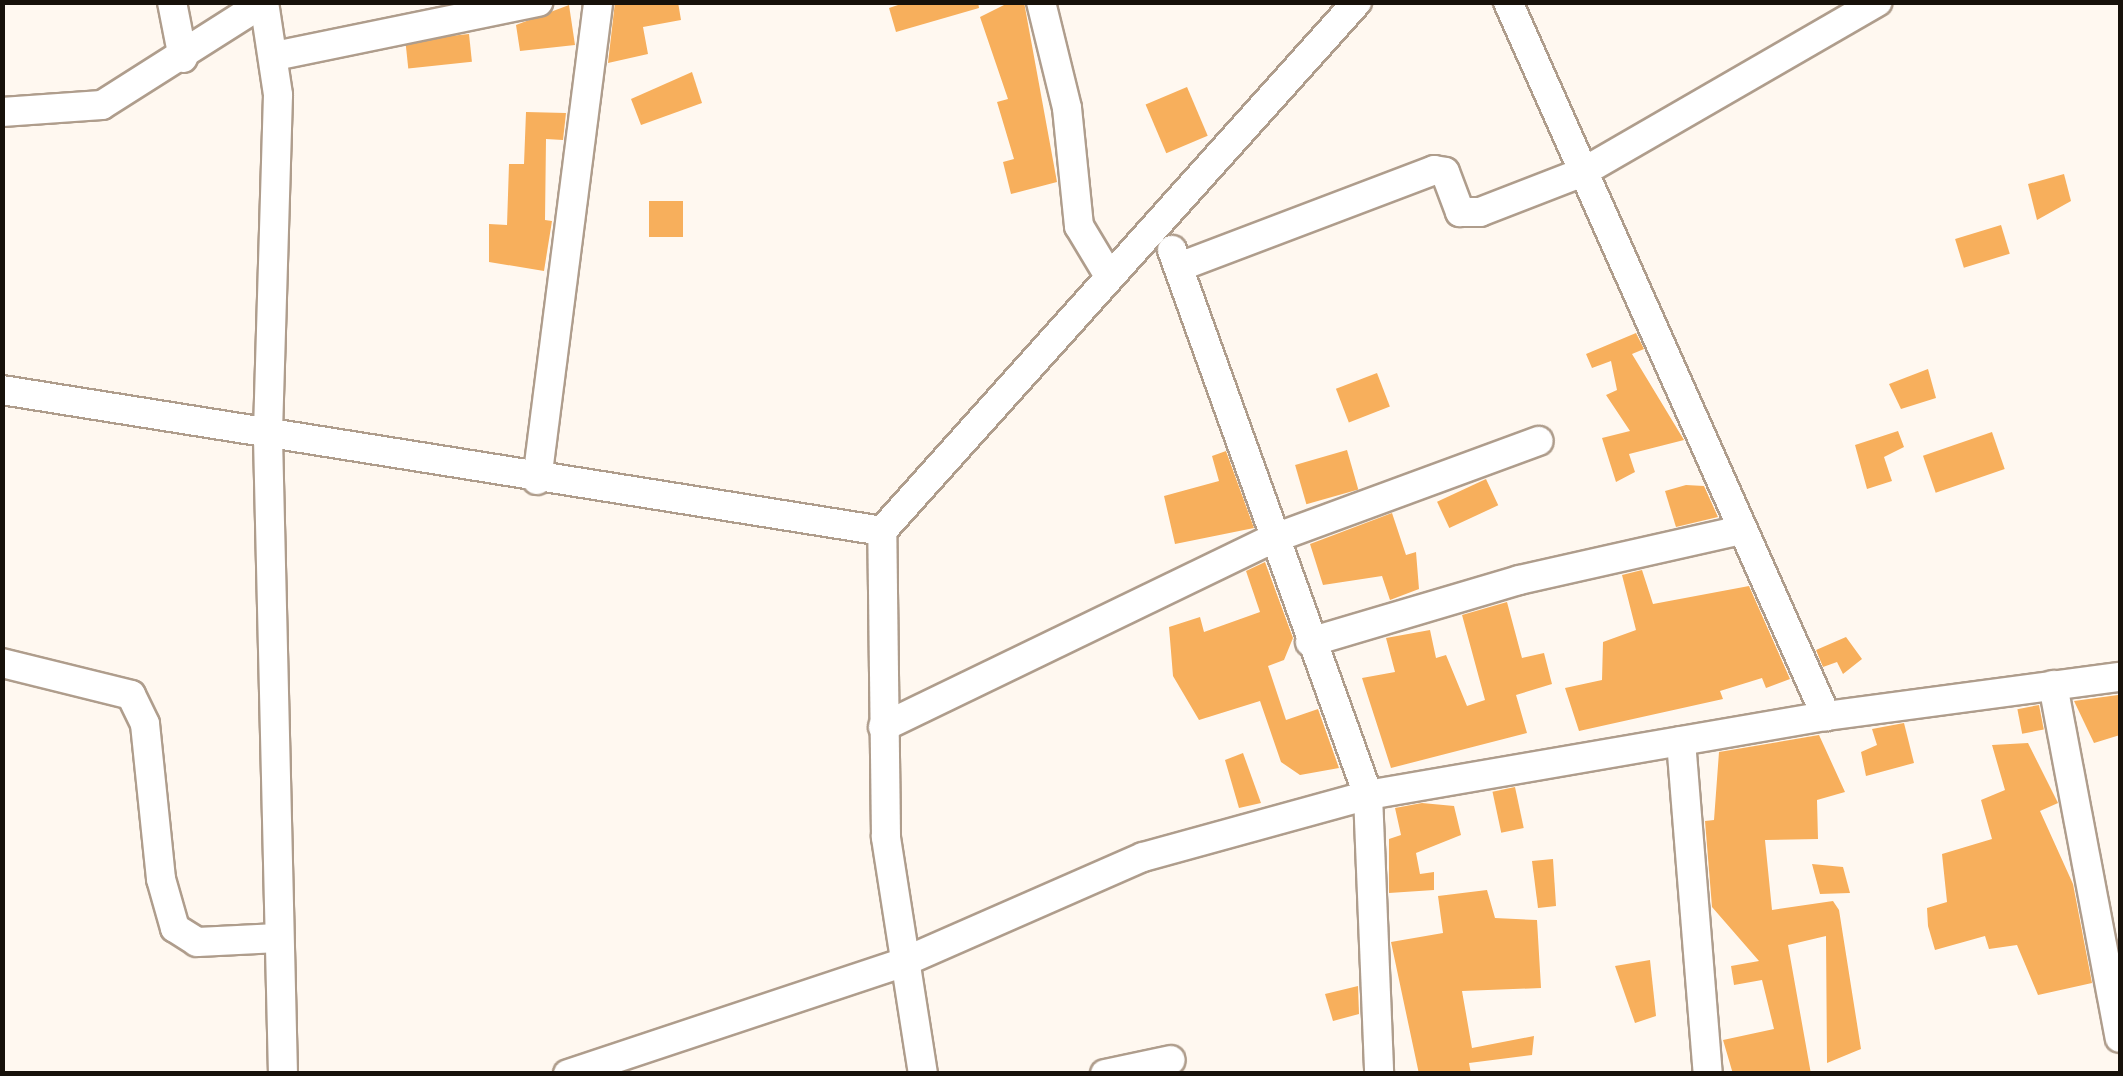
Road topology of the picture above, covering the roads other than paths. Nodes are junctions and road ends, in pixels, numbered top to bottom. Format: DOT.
graph roads {
  1 [pos="172,2"];
  2 [pos="539,2"];
  3 [pos="598,2"];
  4 [pos="1041,2"];
  5 [pos="1357,2"];
  6 [pos="1508,2"];
  7 [pos="1877,2"];
  8 [pos="273,44"];
  9 [pos="183,58"];
  10 [pos="2,112"];
  11 [pos="1583,172"];
  12 [pos="1109,276"];
  13 [pos="2,390"];
  14 [pos="268,438"];
  15 [pos="1539,441"];
  16 [pos="537,480"];
  17 [pos="1741,530"];
  18 [pos="882,532"];
  19 [pos="1272,539"];
  20 [pos="1310,642"];
  21 [pos="2,663"];
  22 [pos="2120,677"];
  23 [pos="2053,685"];
  24 [pos="1826,716"];
  25 [pos="883,727"];
  26 [pos="1681,741"];
  27 [pos="1368,796"];
  28 [pos="279,938"];
  29 [pos="900,964"];
  30 [pos="2120,1038"];
  31 [pos="664,1046"];
  32 [pos="1171,1060"];
  33 [pos="284,1074"];
  34 [pos="568,1074"];
  35 [pos="672,1074"];
  36 [pos="922,1074"];
  37 [pos="1105,1074"];
  38 [pos="1379,1074"];
  39 [pos="1708,1074"];
  1 -- 9 [label="street"];
  2 -- 8 [label="street"];
  3 -- 16 [label="street"];
  4 -- 12 [label="street"];
  5 -- 12 [label="street"];
  6 -- 11 [label="street"];
  7 -- 11 [label="street"];
  8 -- 9 [label="street"];
  8 -- 14 [label="street"];
  9 -- 10 [label="street"];
  11 -- 17 [label="street"];
  11 -- 19 [label="street"];
  12 -- 18 [label="street"];
  13 -- 14 [label="street"];
  14 -- 16 [label="street"];
  14 -- 28 [label="street"];
  15 -- 19 [label="street"];
  16 -- 18 [label="street"];
  17 -- 20 [label="street"];
  17 -- 24 [label="street"];
  18 -- 25 [label="street"];
  19 -- 20 [label="street"];
  19 -- 25 [label="street"];
  20 -- 27 [label="street"];
  21 -- 28 [label="street"];
  22 -- 23 [label="street"];
  23 -- 24 [label="street"];
  23 -- 30 [label="street"];
  24 -- 26 [label="street"];
  25 -- 29 [label="street"];
  26 -- 27 [label="street"];
  26 -- 39 [label="street"];
  27 -- 29 [label="street"];
  27 -- 38 [label="street"];
  28 -- 33 [label="street"];
  29 -- 31 [label="street"];
  29 -- 36 [label="street"];
  31 -- 34 [label="street"];
  31 -- 35 [label="street"];
  32 -- 37 [label="street"];
}
